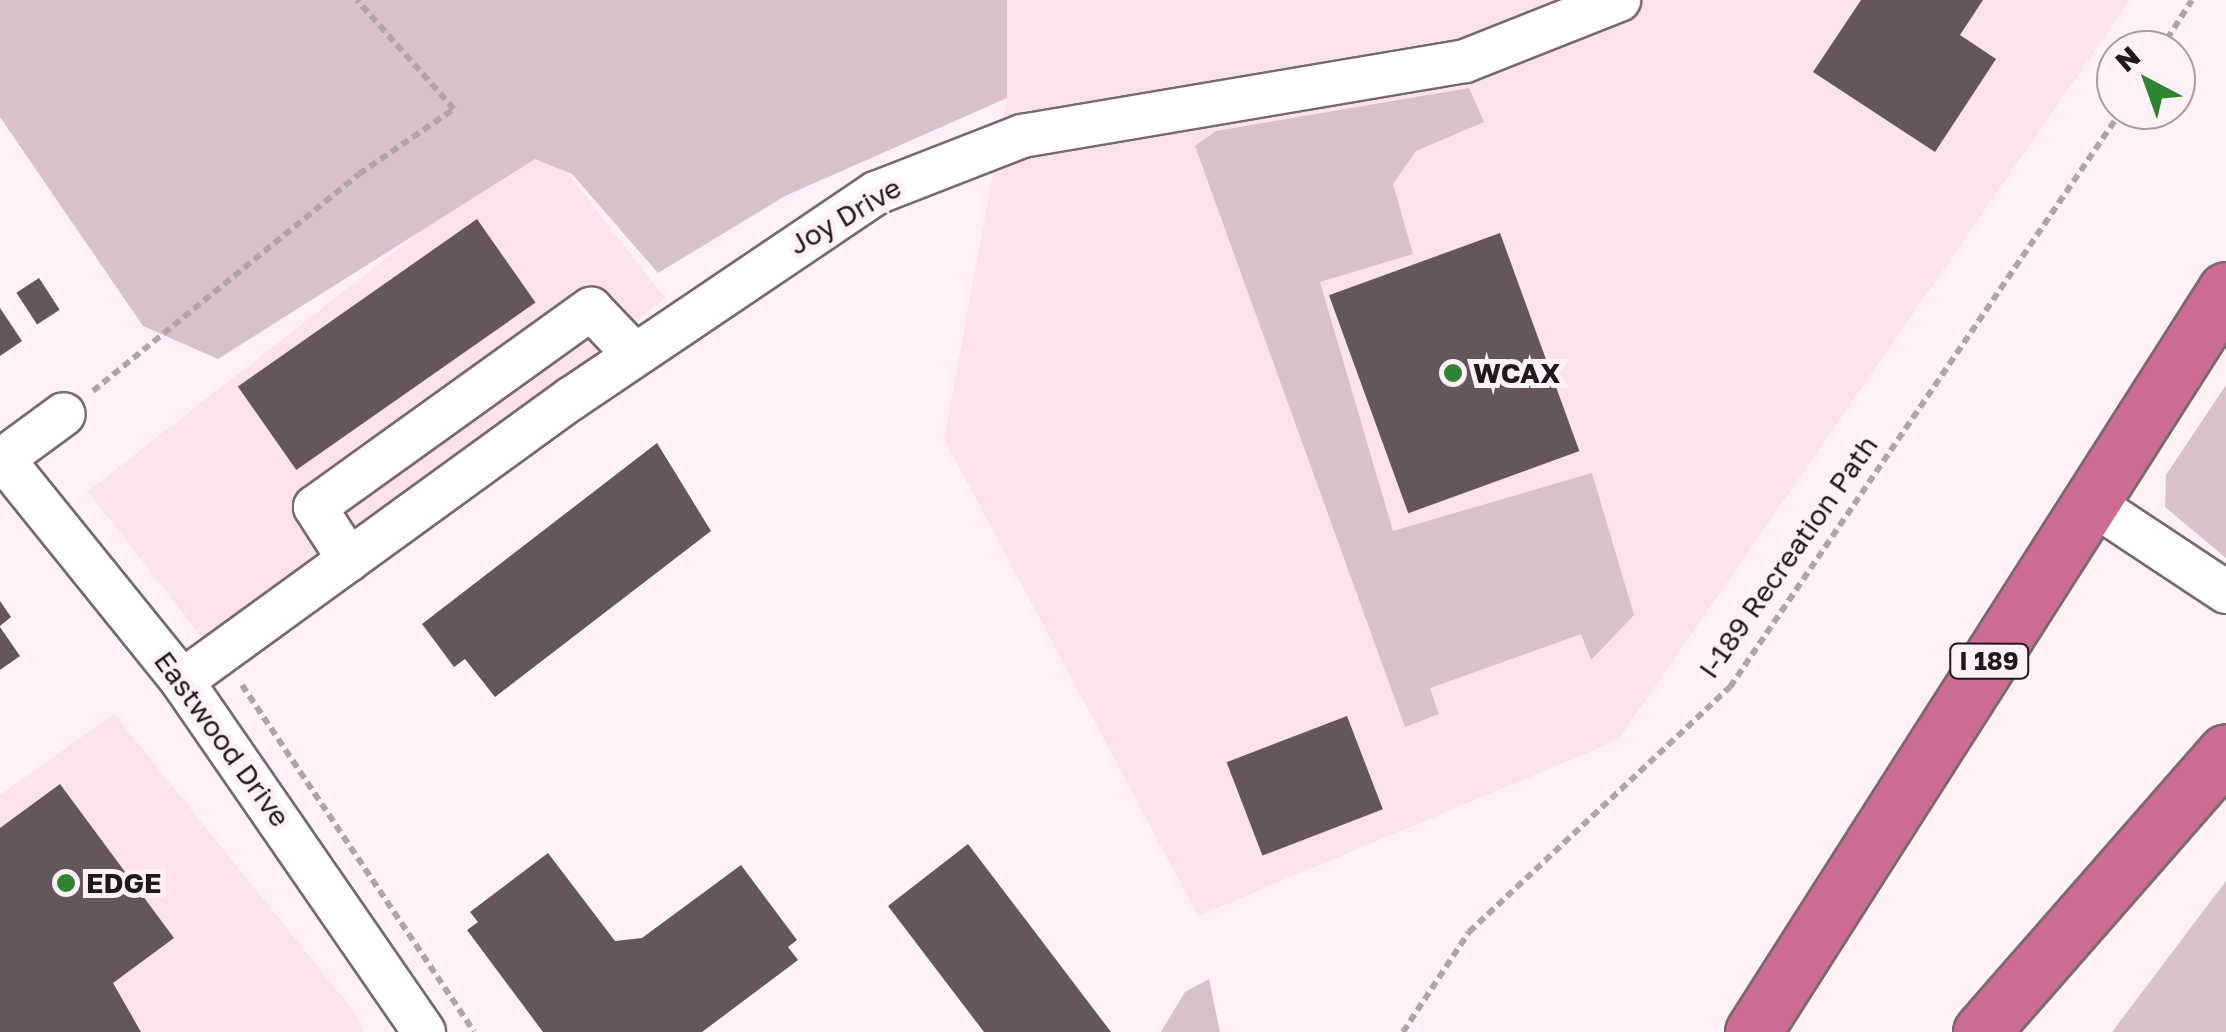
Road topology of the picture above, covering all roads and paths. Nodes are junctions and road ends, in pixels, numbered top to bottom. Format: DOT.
graph roads {
  1 [pos="357,0"];
  2 [pos="1619,0"];
  3 [pos="2192,0"];
  4 [pos="2173,30"];
  5 [pos="2108,130"];
  6 [pos="2226,290"];
  7 [pos="634,354"];
  8 [pos="64,414"];
  9 [pos="2,460"];
  10 [pos="2090,502"];
  11 [pos="349,560"];
  12 [pos="2226,592"];
  13 [pos="182,681"];
  14 [pos="241,684"];
  15 [pos="2226,752"];
  16 [pos="424,1032"];
  17 [pos="474,1032"];
  18 [pos="1403,1032"];
  19 [pos="1753,1032"];
  20 [pos="1981,1032"];
  1 -- 8 [label="path"];
  2 -- 7 [label="street, Joy Drive"];
  3 -- 4 [label="path"];
  5 -- 18 [label="path, I-189 Recreation Path"];
  6 -- 10 [label="highway, I 189"];
  7 -- 11 [label="street, Joy Drive"];
  7 -- 11 [label="street"];
  8 -- 9 [label="street"];
  9 -- 13 [label="street, Eastwood Drive"];
  10 -- 12 [label="street"];
  10 -- 19 [label="highway, I 189"];
  11 -- 13 [label="street, Joy Drive"];
  13 -- 16 [label="street, Eastwood Drive"];
  14 -- 17 [label="path"];
  15 -- 20 [label="highway"];
}
